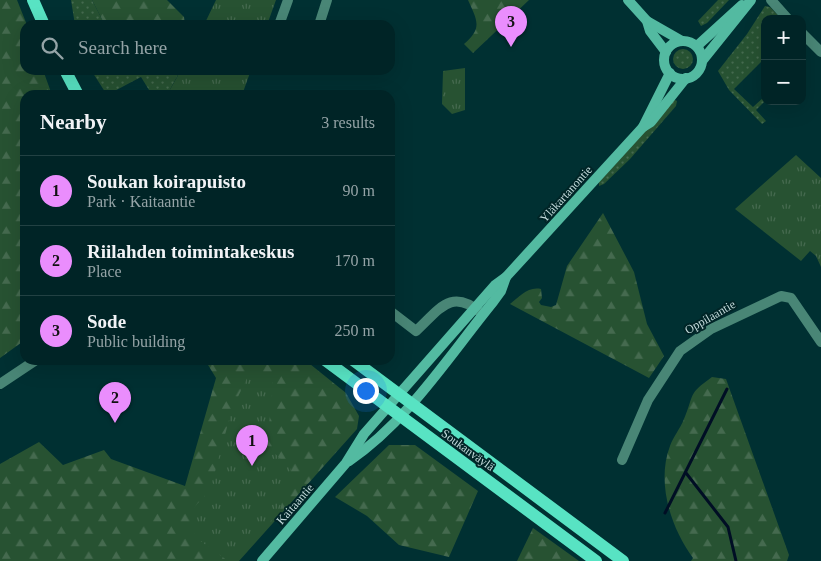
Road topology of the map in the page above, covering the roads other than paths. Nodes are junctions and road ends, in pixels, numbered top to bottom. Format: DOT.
graph roads {
  1 [pos="33,0"];
  2 [pos="288,0"];
  3 [pos="327,0"];
  4 [pos="628,0"];
  5 [pos="750,0"];
  6 [pos="771,0"];
  7 [pos="784,15"];
  8 [pos="42,20"];
  9 [pos="281,20"];
  10 [pos="321,20"];
  11 [pos="647,21"];
  12 [pos="806,37"];
  13 [pos="682,41"];
  14 [pos="697,46"];
  15 [pos="666,52"];
  16 [pos="821,52"];
  17 [pos="702,61"];
  18 [pos="670,73"];
  19 [pos="68,75"];
  20 [pos="686,78"];
  21 [pos="75,90"];
  22 [pos="643,127"];
  23 [pos="479,311"];
  24 [pos="395,315"];
  25 [pos="821,342"];
  26 [pos="28,365"];
  27 [pos="332,365"];
  28 [pos="359,365"];
  29 [pos="0,384"];
  30 [pos="399,395"];
  31 [pos="410,404"];
  32 [pos="388,407"];
  33 [pos="400,416"];
  34 [pos="622,460"];
  35 [pos="346,463"];
  36 [pos="262,561"];
  37 [pos="596,561"];
  38 [pos="623,561"];
  1 -- 8 [label="main road"];
  2 -- 9 [label="street"];
  3 -- 10 [label="street"];
  4 -- 11 [label="main road"];
  5 -- 14 [label="main road"];
  5 -- 17 [label="main road"];
  6 -- 7 [label="street"];
  11 -- 13 [label="main road"];
  11 -- 15 [label="main road"];
  12 -- 16 [label="street"];
  13 -- 14 [label="main road"];
  13 -- 15 [label="main road"];
  14 -- 17 [label="main road"];
  15 -- 18 [label="main road"];
  17 -- 20 [label="main road"];
  18 -- 20 [label="main road"];
  18 -- 22 [label="main road, Yläkartanontie"];
  19 -- 21 [label="main road"];
  20 -- 22 [label="main road, Yläkartanontie"];
  22 -- 23 [label="main road, Yläkartanontie"];
  23 -- 24 [label="street"];
  23 -- 30 [label="main road, Yläkartanontie"];
  23 -- 31 [label="main road, Yläkartanontie"];
  25 -- 34 [label="street, Oppilaantie"];
  26 -- 29 [label="street"];
  27 -- 32 [label="main road, Soukanväylä"];
  28 -- 30 [label="main road, Soukanväylä"];
  30 -- 31 [label="main road, Soukanväylä"];
  30 -- 32 [label="main road, Kaitaantie"];
  31 -- 33 [label="main road, Kaitaantie"];
  31 -- 38 [label="main road, Soukanväylä"];
  32 -- 33 [label="main road, Soukanväylä"];
  32 -- 35 [label="main road, Kaitaantie"];
  33 -- 35 [label="main road, Kaitaantie"];
  33 -- 37 [label="main road, Soukanväylä"];
  35 -- 36 [label="main road, Kaitaantie"];
}
